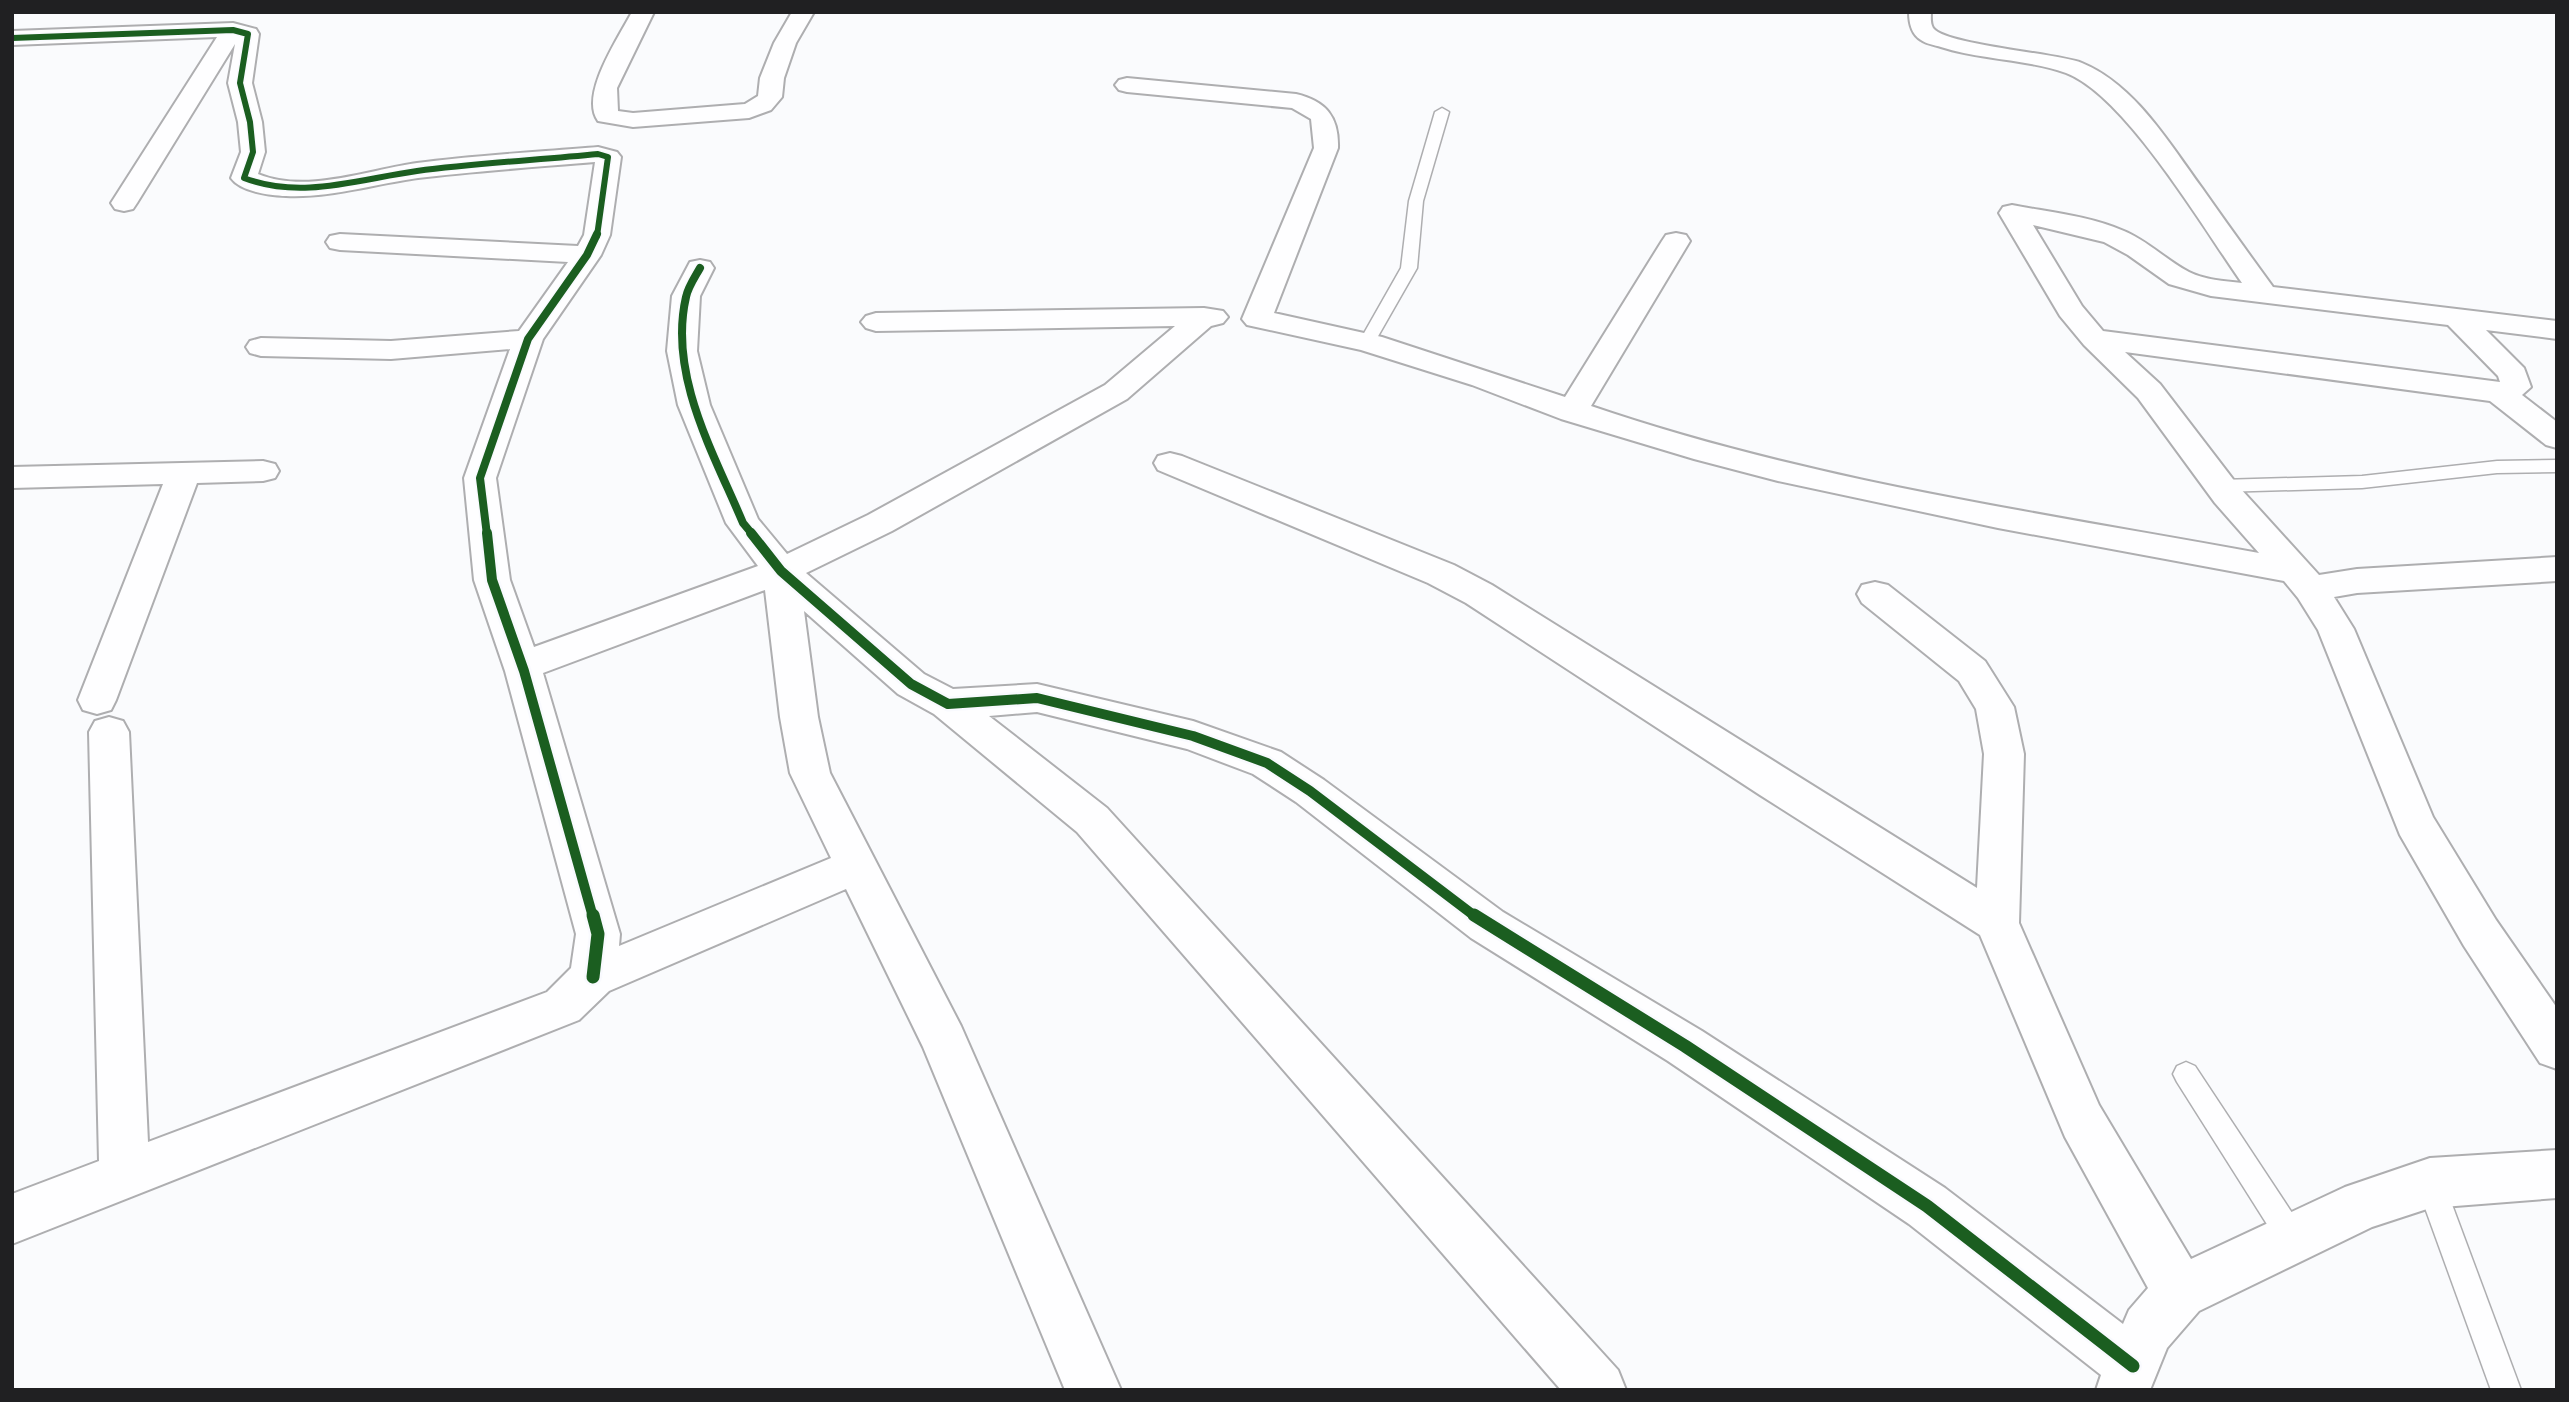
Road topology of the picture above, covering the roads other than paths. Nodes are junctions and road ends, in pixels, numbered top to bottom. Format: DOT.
graph roads {
  1 [pos="643,12"];
  2 [pos="803,12"];
  3 [pos="1920,12"];
  4 [pos="160,22"];
  5 [pos="233,30"];
  6 [pos="12,38"];
  7 [pos="1127,85"];
  8 [pos="1442,112"];
  9 [pos="124,204"];
  10 [pos="1676,241"];
  11 [pos="340,242"];
  12 [pos="587,255"];
  13 [pos="699,268"];
  14 [pos="2263,293"];
  15 [pos="1204,317"];
  16 [pos="2456,317"];
  17 [pos="1257,318"];
  18 [pos="876,322"];
  19 [pos="2557,330"];
  20 [pos="528,339"];
  21 [pos="2094,339"];
  22 [pos="1367,342"];
  23 [pos="261,347"];
  24 [pos="2499,393"];
  25 [pos="1572,412"];
  26 [pos="2557,438"];
  27 [pos="1170,463"];
  28 [pos="2557,466"];
  29 [pos="263,471"];
  30 [pos="184,474"];
  31 [pos="12,478"];
  32 [pos="2220,486"];
  33 [pos="2557,569"];
  34 [pos="781,571"];
  35 [pos="2405,579"];
  36 [pos="2303,580"];
  37 [pos="1875,594"];
  38 [pos="2336,629"];
  39 [pos="522,666"];
  40 [pos="948,704"];
  41 [pos="856,866"];
  42 [pos="1997,923"];
  43 [pos="593,977"];
  44 [pos="2557,1048"];
  45 [pos="2186,1074"];
  46 [pos="2557,1174"];
  47 [pos="124,1175"];
  48 [pos="2430,1183"];
  49 [pos="12,1219"];
  50 [pos="2292,1238"];
  51 [pos="2180,1292"];
  52 [pos="2128,1378"];
  53 [pos="1093,1390"];
  54 [pos="1598,1390"];
  55 [pos="2506,1390"];
  1 -- 2 [label="street"];
  3 -- 14 [label="street"];
  4 -- 5 [label="street"];
  4 -- 6 [label="street"];
  5 -- 9 [label="street"];
  5 -- 12 [label="street"];
  7 -- 17 [label="street"];
  8 -- 22 [label="lane"];
  10 -- 25 [label="street"];
  11 -- 12 [label="street"];
  12 -- 20 [label="street"];
  13 -- 34 [label="street"];
  14 -- 16 [label="street"];
  14 -- 21 [label="street"];
  15 -- 17 [label="street"];
  15 -- 18 [label="street"];
  15 -- 34 [label="street"];
  16 -- 19 [label="street"];
  16 -- 24 [label="street"];
  17 -- 22 [label="street"];
  20 -- 23 [label="street"];
  20 -- 39 [label="street"];
  21 -- 24 [label="street"];
  21 -- 32 [label="street"];
  22 -- 25 [label="street"];
  24 -- 26 [label="street"];
  25 -- 36 [label="street"];
  27 -- 42 [label="street"];
  28 -- 32 [label="lane"];
  29 -- 30 [label="street"];
  30 -- 31 [label="street"];
  30 -- 47 [label="street"];
  32 -- 36 [label="street"];
  33 -- 35 [label="street"];
  34 -- 39 [label="street"];
  34 -- 40 [label="street"];
  34 -- 41 [label="street"];
  35 -- 36 [label="street"];
  35 -- 38 [label="street"];
  36 -- 38 [label="street"];
  37 -- 42 [label="street"];
  38 -- 44 [label="street"];
  39 -- 43 [label="street"];
  40 -- 52 [label="street"];
  40 -- 54 [label="street"];
  41 -- 43 [label="street"];
  41 -- 53 [label="street"];
  42 -- 51 [label="street"];
  43 -- 47 [label="street"];
  45 -- 50 [label="lane"];
  46 -- 48 [label="street"];
  47 -- 49 [label="street"];
  48 -- 50 [label="street"];
  48 -- 55 [label="lane"];
  50 -- 51 [label="street"];
  51 -- 52 [label="street"];
}
